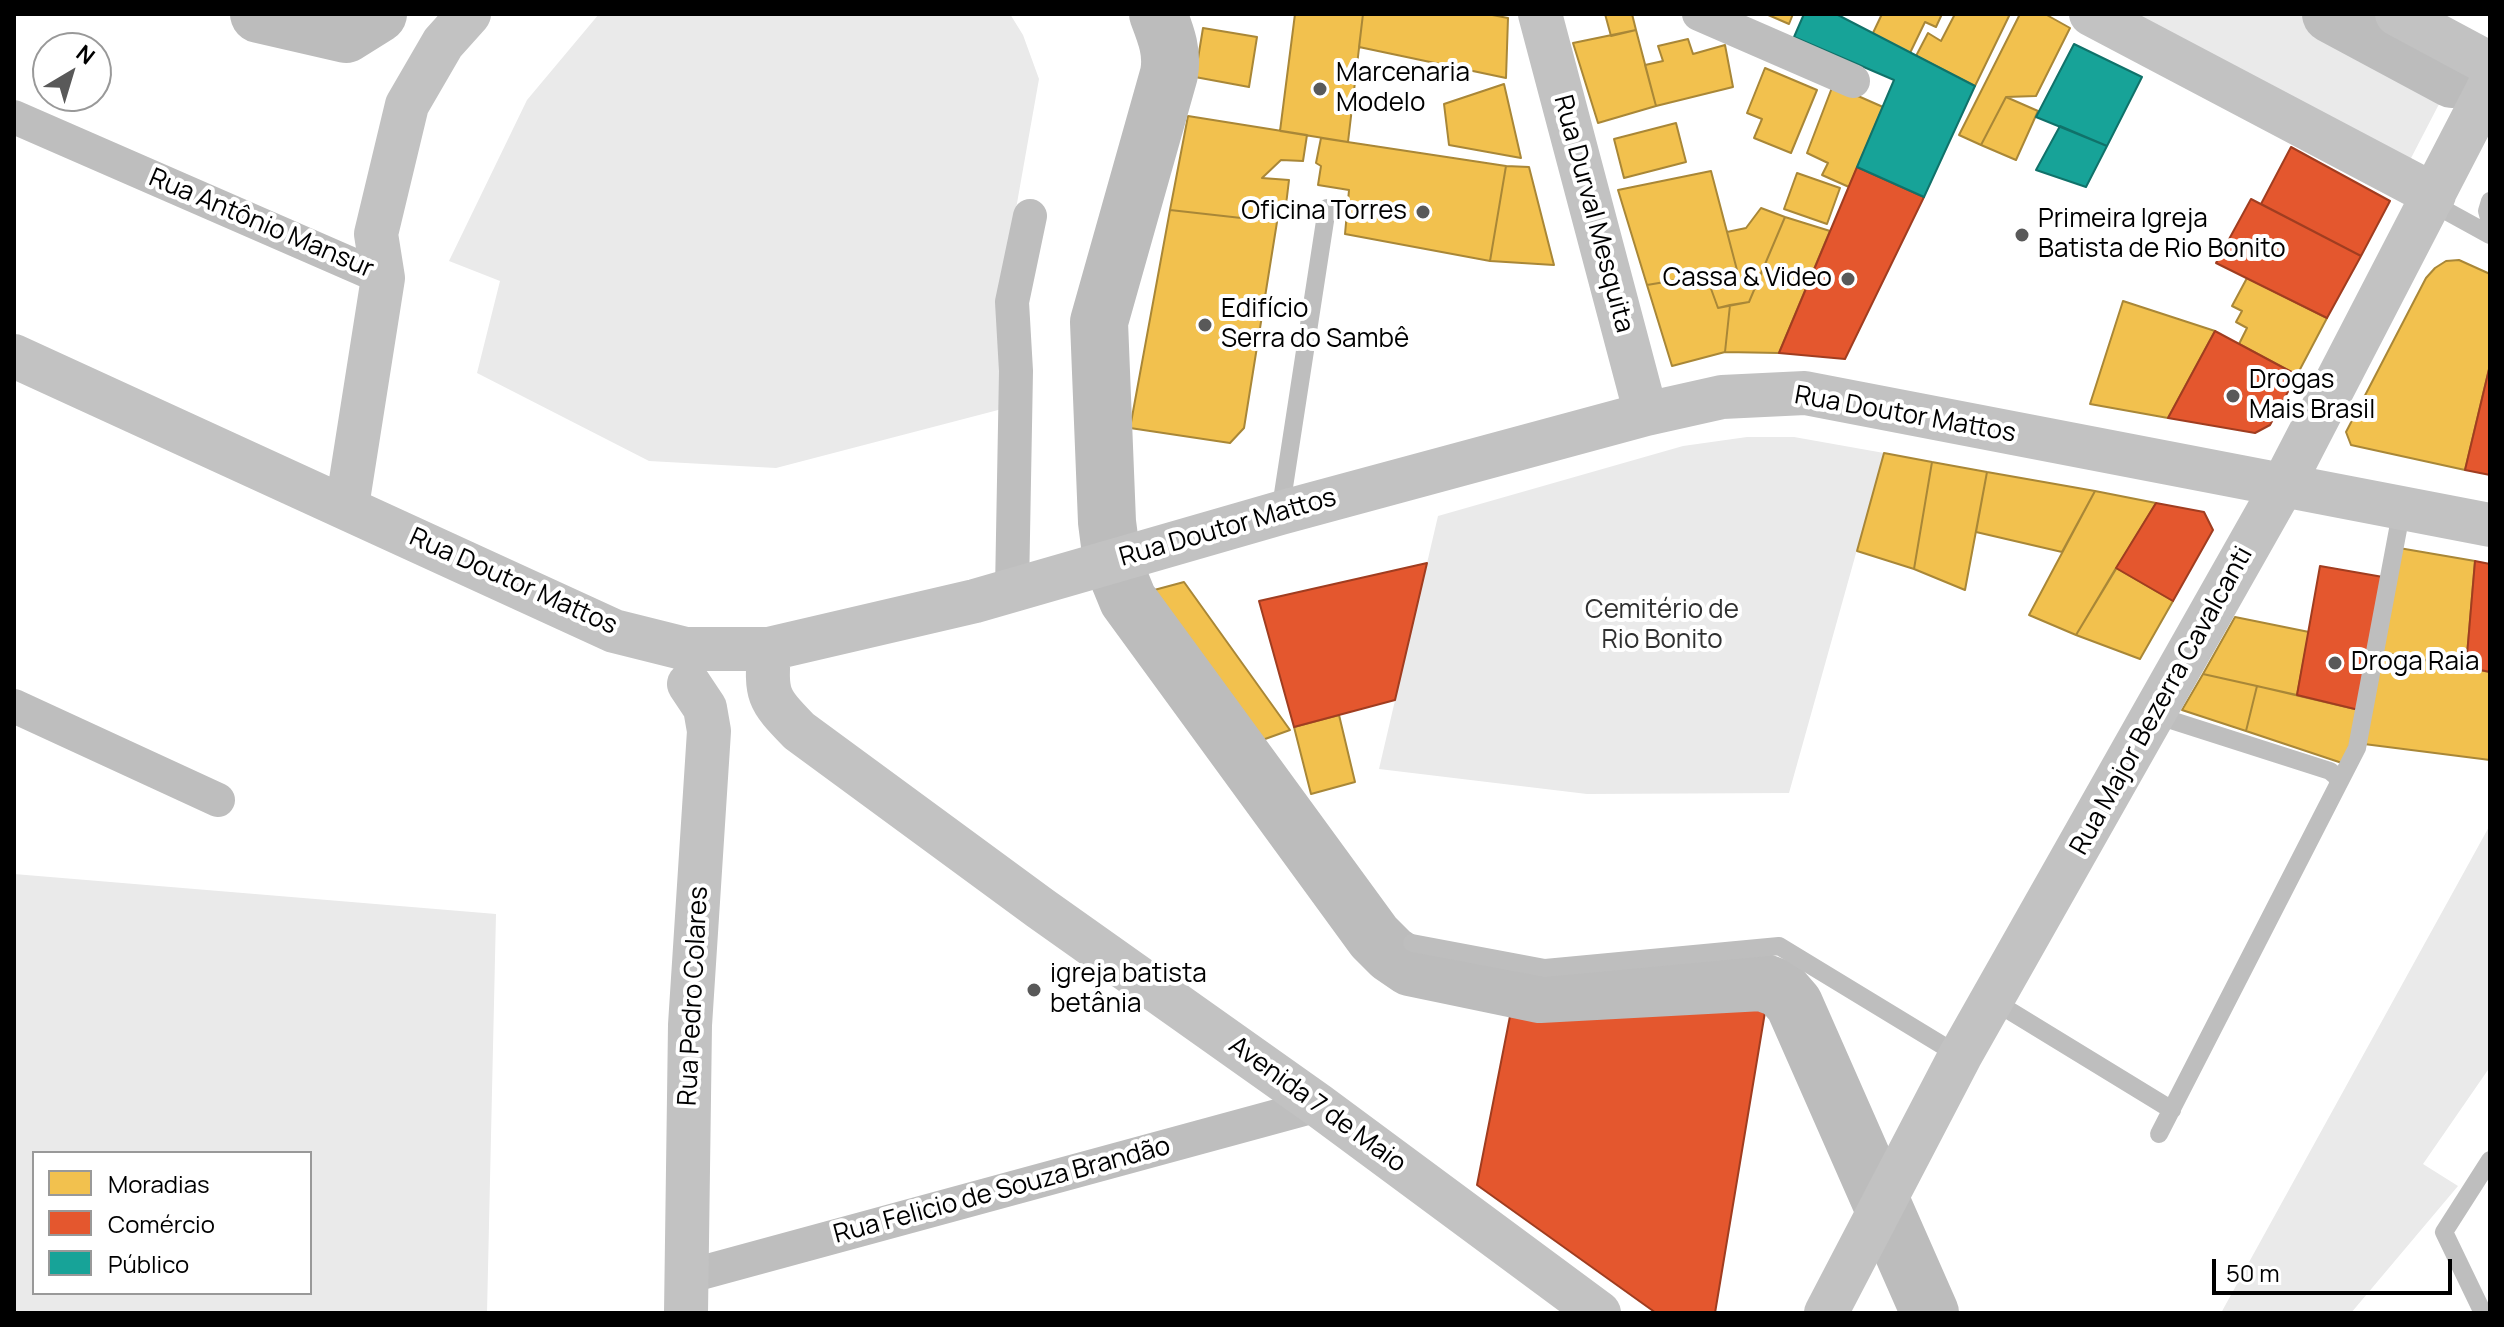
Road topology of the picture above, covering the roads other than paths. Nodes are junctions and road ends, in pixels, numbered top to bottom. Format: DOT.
graph roads {
  1 [pos="469,14"];
  2 [pos="1540,14"];
  3 [pos="1699,14"];
  4 [pos="2091,14"];
  5 [pos="2397,14"];
  6 [pos="2490,64"];
  7 [pos="1853,81"];
  8 [pos="2490,85"];
  9 [pos="14,117"];
  10 [pos="2432,199"];
  11 [pos="2490,201"];
  12 [pos="1327,208"];
  13 [pos="1030,216"];
  14 [pos="2490,222"];
  15 [pos="2490,235"];
  16 [pos="383,278"];
  17 [pos="14,356"];
  18 [pos="1646,414"];
  19 [pos="2283,485"];
  20 [pos="347,506"];
  21 [pos="2402,508"];
  22 [pos="1280,513"];
  23 [pos="2490,525"];
  24 [pos="1012,590"];
  25 [pos="614,631"];
  26 [pos="769,649"];
  27 [pos="689,684"];
  28 [pos="14,706"];
  29 [pos="2155,715"];
  30 [pos="799,731"];
  31 [pos="2339,783"];
  32 [pos="218,800"];
  33 [pos="1412,943"];
  34 [pos="1992,1000"];
  35 [pos="1960,1056"];
  36 [pos="1318,1105"];
  37 [pos="2172,1110"];
  38 [pos="2159,1134"];
  39 [pos="2490,1160"];
  40 [pos="686,1295"];
  41 [pos="1599,1313"];
  42 [pos="1826,1313"];
  43 [pos="2483,1313"];
  1 -- 16 [label="main road"];
  2 -- 18 [label="main road, Rua Durval Mesquita"];
  3 -- 7 [label="street"];
  4 -- 10 [label="main road"];
  5 -- 6 [label="main road"];
  8 -- 10 [label="main road, Rua Major Bezerra Cavalcanti"];
  9 -- 16 [label="street, Rua Antônio Mansur"];
  10 -- 15 [label="lane"];
  10 -- 19 [label="main road, Rua Major Bezerra Cavalcanti"];
  11 -- 14 [label="lane"];
  12 -- 22 [label="lane"];
  13 -- 24 [label="street"];
  16 -- 20 [label="main road, Rua Antônio Mansur"];
  17 -- 20 [label="main road, Rua Doutor Mattos"];
  18 -- 19 [label="main road, Rua Doutor Mattos"];
  18 -- 22 [label="main road, Rua Doutor Mattos"];
  19 -- 21 [label="main road, Rua Doutor Mattos"];
  19 -- 29 [label="main road, Rua Major Bezerra Cavalcanti"];
  20 -- 25 [label="main road, Rua Doutor Mattos"];
  21 -- 23 [label="main road, Rua Doutor Mattos"];
  21 -- 31 [label="lane"];
  22 -- 24 [label="main road, Rua Doutor Mattos"];
  24 -- 26 [label="main road, Rua Doutor Mattos"];
  25 -- 26 [label="main road, Rua Doutor Mattos"];
  25 -- 27 [label="main road, Avenida 7 de Maio"];
  26 -- 30 [label="main road, Avenida 7 de Maio"];
  27 -- 30 [label="main road, Avenida 7 de Maio"];
  27 -- 40 [label="main road, Rua Pedro Colares"];
  28 -- 32 [label="street"];
  29 -- 31 [label="lane"];
  29 -- 34 [label="main road, Rua Major Bezerra Cavalcanti"];
  30 -- 36 [label="main road, Avenida 7 de Maio"];
  31 -- 37 [label="lane"];
  33 -- 35 [label="lane"];
  34 -- 35 [label="main road, Rua Major Bezerra Cavalcanti"];
  34 -- 37 [label="lane"];
  35 -- 42 [label="main road, Rua Major Bezerra Cavalcanti"];
  36 -- 40 [label="street, Rua Felicio de Souza Brandão"];
  36 -- 41 [label="main road, Avenida 7 de Maio"];
  37 -- 38 [label="lane"];
  39 -- 43 [label="lane"];
}
